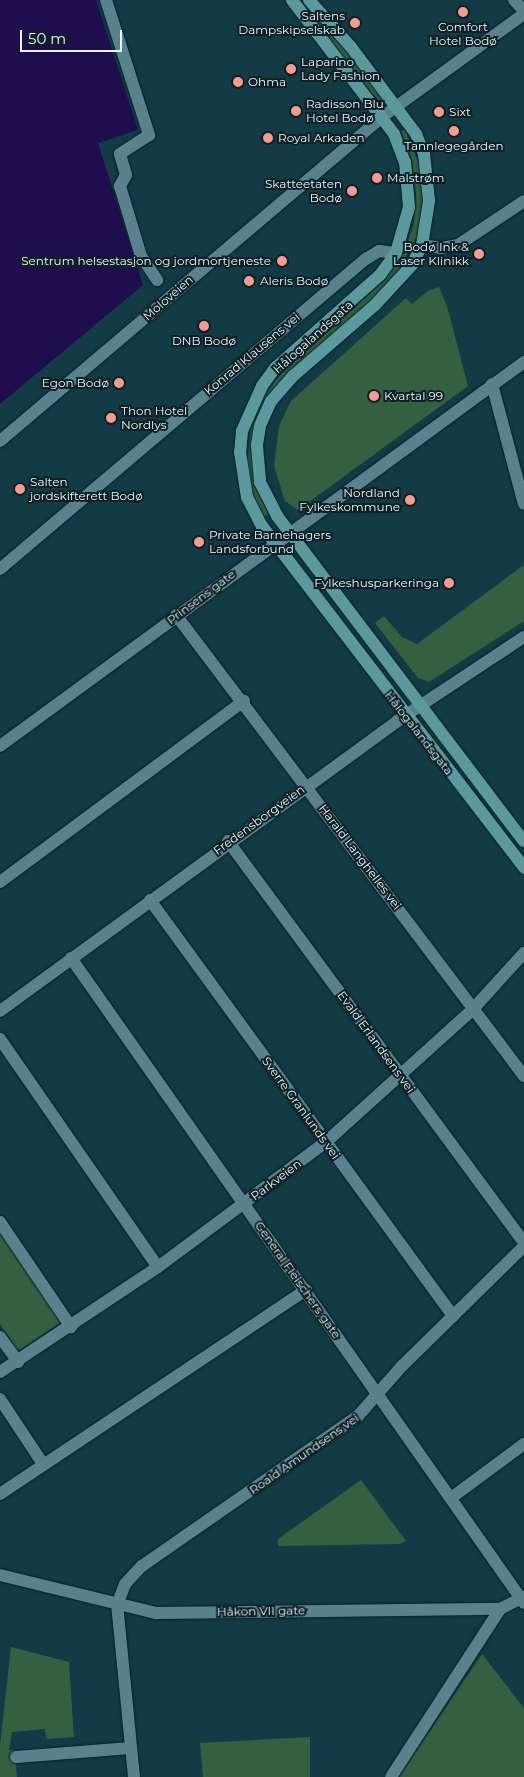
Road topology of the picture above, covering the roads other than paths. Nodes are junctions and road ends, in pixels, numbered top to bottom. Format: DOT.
graph roads {
  1 [pos="106,0"];
  2 [pos="292,0"];
  3 [pos="309,0"];
  4 [pos="514,0"];
  5 [pos="524,13"];
  6 [pos="397,106"];
  7 [pos="382,117"];
  8 [pos="524,201"];
  9 [pos="422,245"];
  10 [pos="396,254"];
  11 [pos="157,280"];
  12 [pos="524,362"];
  13 [pos="492,384"];
  14 [pos="0,441"];
  15 [pos="524,504"];
  16 [pos="290,532"];
  17 [pos="275,543"];
  18 [pos="0,569"];
  19 [pos="176,616"];
  20 [pos="524,637"];
  21 [pos="244,702"];
  22 [pos="421,704"];
  23 [pos="404,715"];
  24 [pos="0,746"];
  25 [pos="306,786"];
  26 [pos="228,841"];
  27 [pos="524,841"];
  28 [pos="524,868"];
  29 [pos="0,882"];
  30 [pos="150,900"];
  31 [pos="524,953"];
  32 [pos="71,958"];
  33 [pos="473,1009"];
  34 [pos="0,1011"];
  35 [pos="0,1039"];
  36 [pos="524,1076"];
  37 [pos="401,1077"];
  38 [pos="326,1142"];
  39 [pos="243,1205"];
  40 [pos="0,1222"];
  41 [pos="524,1242"];
  42 [pos="524,1246"];
  43 [pos="158,1267"];
  44 [pos="306,1290"];
  45 [pos="453,1316"];
  46 [pos="70,1327"];
  47 [pos="0,1337"];
  48 [pos="18,1362"];
  49 [pos="0,1372"];
  50 [pos="378,1395"];
  51 [pos="0,1399"];
  52 [pos="524,1444"];
  53 [pos="43,1464"];
  54 [pos="0,1494"];
  55 [pos="451,1498"];
  56 [pos="0,1575"];
  57 [pos="523,1599"];
  58 [pos="118,1605"];
  59 [pos="500,1609"];
  60 [pos="132,1748"];
  61 [pos="16,1757"];
  62 [pos="134,1777"];
  63 [pos="390,1777"];
  1 -- 11 [label="street"];
  2 -- 7 [label="street, Hålogalandsgata"];
  3 -- 6 [label="street, Hålogalandsgata"];
  4 -- 5 [label="street"];
  5 -- 6 [label="street, Moloveien"];
  6 -- 7 [label="street, Moloveien"];
  6 -- 9 [label="street, Hålogalandsgata"];
  7 -- 10 [label="street, Hålogalandsgata"];
  7 -- 14 [label="street, Moloveien"];
  8 -- 9 [label="street"];
  9 -- 16 [label="street, Hålogalandsgata"];
  10 -- 17 [label="street, Hålogalandsgata"];
  10 -- 18 [label="street, Konrad Klausens vei"];
  12 -- 13 [label="street, Prinsens gate"];
  13 -- 15 [label="street"];
  13 -- 16 [label="street, Prinsens gate"];
  16 -- 17 [label="street, Prinsens gate"];
  16 -- 22 [label="street, Hålogalandsgata"];
  17 -- 19 [label="street, Prinsens gate"];
  17 -- 23 [label="street, Hålogalandsgata"];
  19 -- 21 [label="street, Harald Langhelles vei"];
  19 -- 24 [label="street, Prinsens gate"];
  20 -- 22 [label="street, Fredensborgveien"];
  21 -- 25 [label="street, Harald Langhelles vei"];
  21 -- 29 [label="street"];
  22 -- 23 [label="street, Fredensborgveien"];
  22 -- 27 [label="street, Hålogalandsgata"];
  23 -- 25 [label="street, Fredensborgveien"];
  23 -- 28 [label="street, Hålogalandsgata"];
  25 -- 26 [label="street, Fredensborgveien"];
  25 -- 33 [label="street, Harald Langhelles vei"];
  26 -- 30 [label="street, Fredensborgveien"];
  26 -- 37 [label="street, Evald Erlandsens vei"];
  30 -- 32 [label="street, Fredensborgveien"];
  30 -- 38 [label="street, Sverre Granlunds vei"];
  31 -- 33 [label="street, Parkveien"];
  32 -- 34 [label="street, Fredensborgveien"];
  32 -- 39 [label="street, General Fleischers gate"];
  33 -- 36 [label="street, Harald Langhelles vei"];
  33 -- 37 [label="street, Parkveien"];
  35 -- 43 [label="street"];
  37 -- 38 [label="street, Parkveien"];
  37 -- 41 [label="street, Evald Erlandsens vei"];
  38 -- 39 [label="street, Parkveien"];
  38 -- 45 [label="street, Sverre Granlunds vei"];
  39 -- 43 [label="street, Parkveien"];
  39 -- 44 [label="street, General Fleischers gate"];
  40 -- 46 [label="street"];
  42 -- 45 [label="street, Roald Amundsens vei"];
  43 -- 46 [label="street, Parkveien"];
  44 -- 50 [label="street, General Fleischers gate"];
  44 -- 53 [label="street"];
  45 -- 50 [label="street, Roald Amundsens vei"];
  46 -- 48 [label="street, Parkveien"];
  47 -- 48 [label="street"];
  48 -- 49 [label="street, Parkveien"];
  50 -- 55 [label="street, General Fleischers gate"];
  50 -- 58 [label="street, Roald Amundsens vei"];
  51 -- 53 [label="street"];
  52 -- 55 [label="street"];
  53 -- 54 [label="street"];
  55 -- 57 [label="street, General Fleischers gate"];
  56 -- 58 [label="street, Håkon VII gate"];
  57 -- 59 [label="street"];
  58 -- 59 [label="street, Håkon VII gate"];
  58 -- 60 [label="street"];
  59 -- 63 [label="street"];
  60 -- 61 [label="street"];
  60 -- 62 [label="street"];
}
